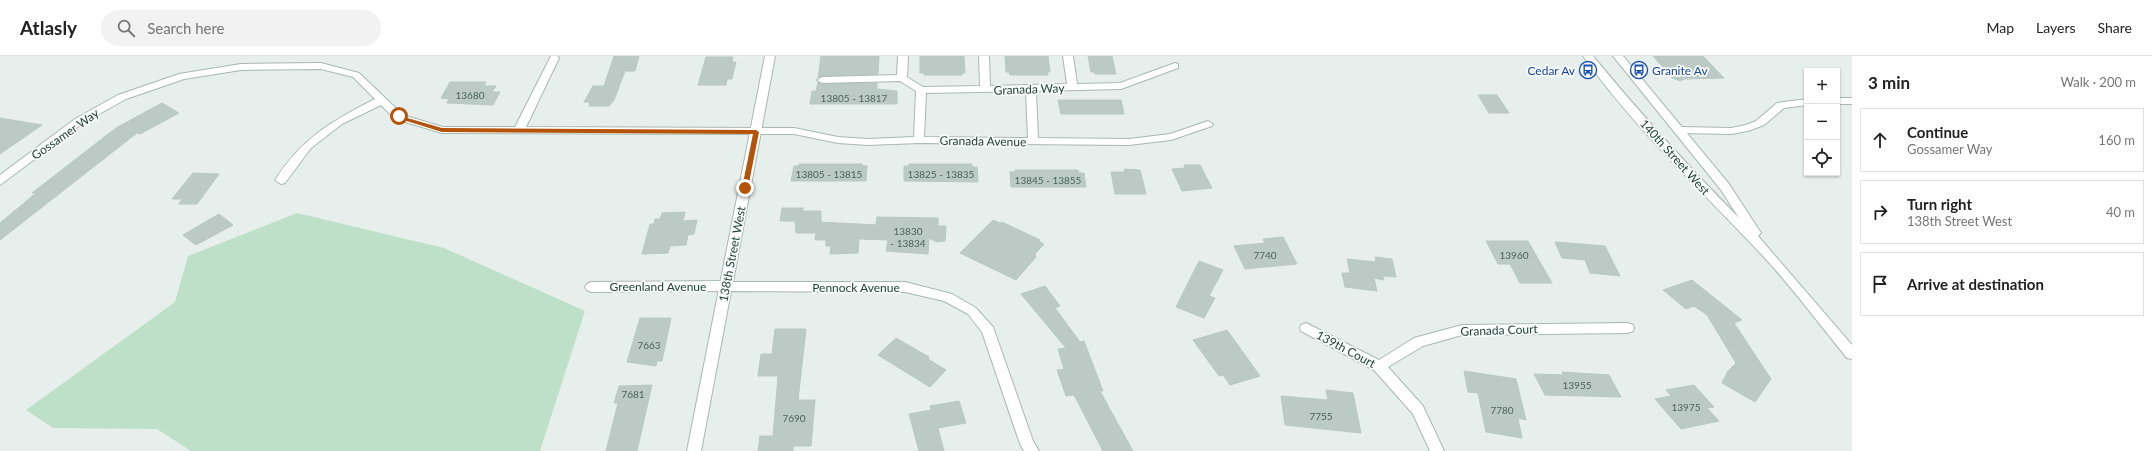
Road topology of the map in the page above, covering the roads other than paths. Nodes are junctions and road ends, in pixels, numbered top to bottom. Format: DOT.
graph roads {
  1 [pos="770,56"];
  2 [pos="903,56"];
  3 [pos="984,56"];
  4 [pos="1068,56"];
  5 [pos="1588,56"];
  6 [pos="1618,56"];
  7 [pos="554,58"];
  8 [pos="1175,66"];
  9 [pos="902,78"];
  10 [pos="822,80"];
  11 [pos="1072,87"];
  12 [pos="1030,89"];
  13 [pos="921,90"];
  14 [pos="985,90"];
  15 [pos="382,100"];
  16 [pos="1840,101"];
  17 [pos="1852,101"];
  18 [pos="1804,102"];
  19 [pos="1208,124"];
  20 [pos="519,130"];
  21 [pos="1679,130"];
  22 [pos="756,132"];
  23 [pos="919,140"];
  24 [pos="1033,141"];
  25 [pos="0,180"];
  26 [pos="281,180"];
  27 [pos="1768,253"];
  28 [pos="726,286"];
  29 [pos="591,287"];
  30 [pos="1306,328"];
  31 [pos="1628,328"];
  32 [pos="1852,354"];
  33 [pos="1379,366"];
  34 [pos="694,451"];
  35 [pos="1032,451"];
  36 [pos="1437,451"];
  1 -- 22 [label="street, 138th Street West"];
  2 -- 9 [label="street"];
  3 -- 14 [label="street, Granada Way"];
  4 -- 11 [label="street, Granada Way"];
  5 -- 27 [label="street, 140th Street West"];
  6 -- 21 [label="street, 140th Street West"];
  7 -- 20 [label="street"];
  8 -- 11 [label="street, Granada Way"];
  9 -- 10 [label="street"];
  9 -- 13 [label="street"];
  11 -- 12 [label="street, Granada Way"];
  12 -- 14 [label="street, Granada Way"];
  12 -- 24 [label="street"];
  13 -- 14 [label="street, Granada Way"];
  13 -- 23 [label="street"];
  15 -- 20 [label="street, Gossamer Way"];
  15 -- 25 [label="street, Gossamer Way"];
  15 -- 26 [label="street"];
  16 -- 17 [label="street"];
  18 -- 21 [label="street"];
  19 -- 24 [label="street, Granada Avenue"];
  20 -- 22 [label="street, Gossamer Way"];
  21 -- 27 [label="street, 140th Street West"];
  22 -- 23 [label="street, Granada Avenue"];
  22 -- 28 [label="street, 138th Street West"];
  23 -- 24 [label="street, Granada Avenue"];
  27 -- 32 [label="street, 140th Street West"];
  28 -- 29 [label="street, Greenland Avenue"];
  28 -- 34 [label="street, 138th Street West"];
  28 -- 35 [label="street, Pennock Avenue"];
  30 -- 33 [label="street, 139th Court"];
  31 -- 33 [label="street, Granada Court"];
  33 -- 36 [label="street, 139th Court"];
}
